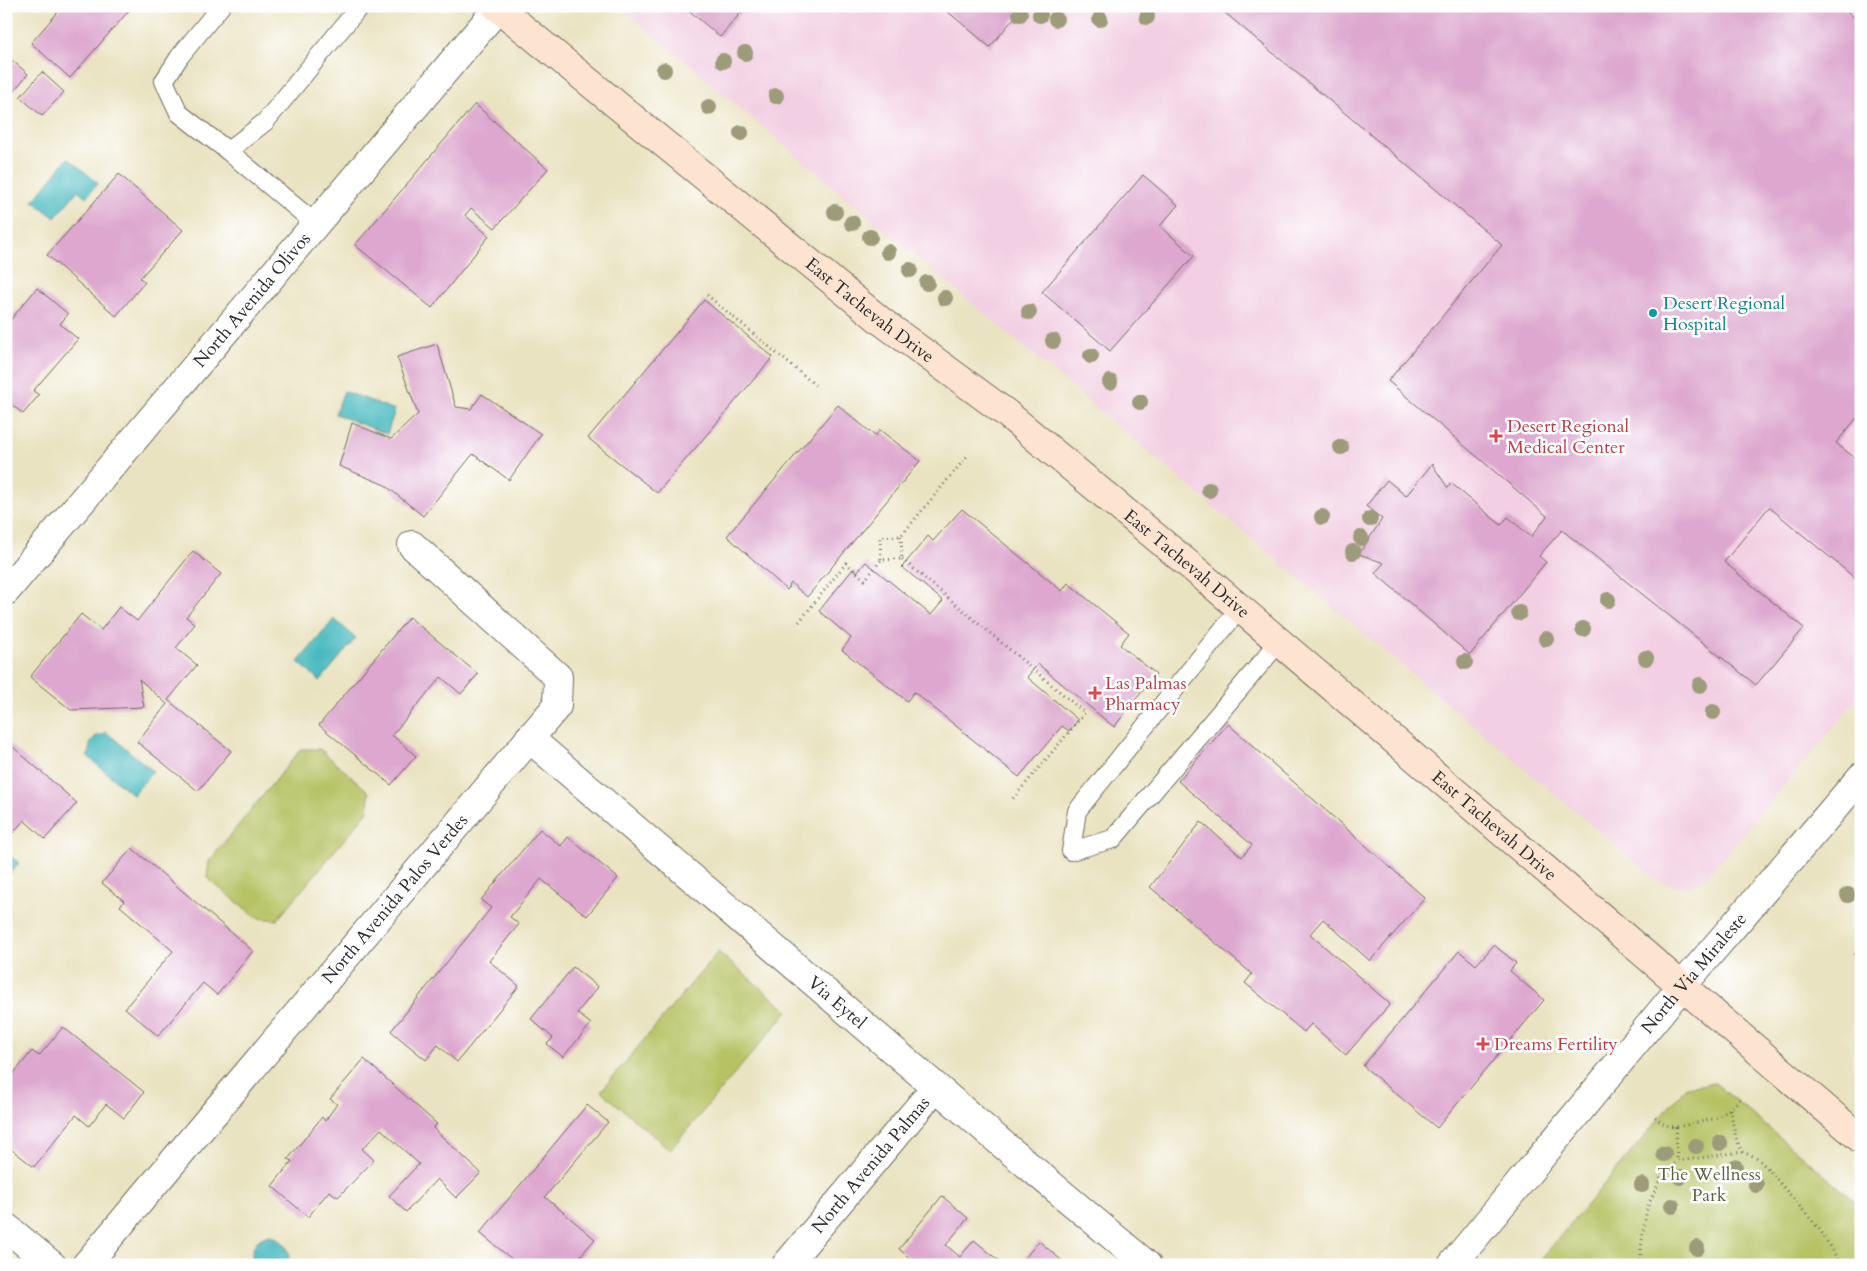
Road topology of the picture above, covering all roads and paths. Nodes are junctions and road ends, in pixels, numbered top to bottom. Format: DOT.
graph roads {
  1 [pos="221,6"];
  2 [pos="360,6"];
  3 [pos="497,7"];
  4 [pos="228,151"];
  5 [pos="316,224"];
  6 [pos="707,295"];
  7 [pos="815,385"];
  8 [pos="968,455"];
  9 [pos="901,536"];
  10 [pos="412,545"];
  11 [pos="902,559"];
  12 [pos="881,560"];
  13 [pos="6,591"];
  14 [pos="1240,608"];
  15 [pos="799,622"];
  16 [pos="1279,642"];
  17 [pos="528,738"];
  18 [pos="1861,777"];
  19 [pos="1011,801"];
  20 [pos="1682,986"];
  21 [pos="936,1087"];
  22 [pos="1741,1098"];
  23 [pos="1730,1110"];
  24 [pos="1655,1117"];
  25 [pos="1676,1127"];
  26 [pos="1861,1139"];
  27 [pos="1742,1152"];
  28 [pos="1677,1161"];
  29 [pos="6,1227"];
  30 [pos="52,1265"];
  31 [pos="86,1265"];
  32 [pos="786,1265"];
  33 [pos="1147,1265"];
  34 [pos="1452,1265"];
  35 [pos="1641,1265"];
  36 [pos="1841,1265"];
  1 -- 4 [label="lane"];
  2 -- 4 [label="lane"];
  3 -- 5 [label="street, North Avenida Olivos"];
  3 -- 14 [label="street, East Tachevah Drive"];
  4 -- 5 [label="lane"];
  5 -- 13 [label="street, North Avenida Olivos"];
  6 -- 7 [label="path"];
  8 -- 9 [label="path"];
  9 -- 11 [label="path"];
  9 -- 12 [label="path"];
  10 -- 17 [label="street, North Avenida Palos Verdes"];
  11 -- 12 [label="path"];
  11 -- 19 [label="path"];
  12 -- 15 [label="path"];
  14 -- 16 [label="street, East Tachevah Drive"];
  14 -- 16 [label="lane"];
  16 -- 20 [label="street, East Tachevah Drive"];
  17 -- 21 [label="street, Via Eytel"];
  17 -- 31 [label="street, North Avenida Palos Verdes"];
  18 -- 20 [label="street, North Via Miraleste"];
  20 -- 26 [label="street, East Tachevah Drive"];
  20 -- 34 [label="street, North Via Miraleste"];
  21 -- 32 [label="street, North Avenida Palmas"];
  21 -- 33 [label="street, Via Eytel"];
  22 -- 23 [label="path"];
  23 -- 25 [label="path"];
  23 -- 27 [label="path"];
  24 -- 25 [label="path"];
  25 -- 28 [label="path"];
  27 -- 28 [label="path"];
  27 -- 36 [label="path"];
  28 -- 35 [label="path"];
  29 -- 30 [label="street"];
}
